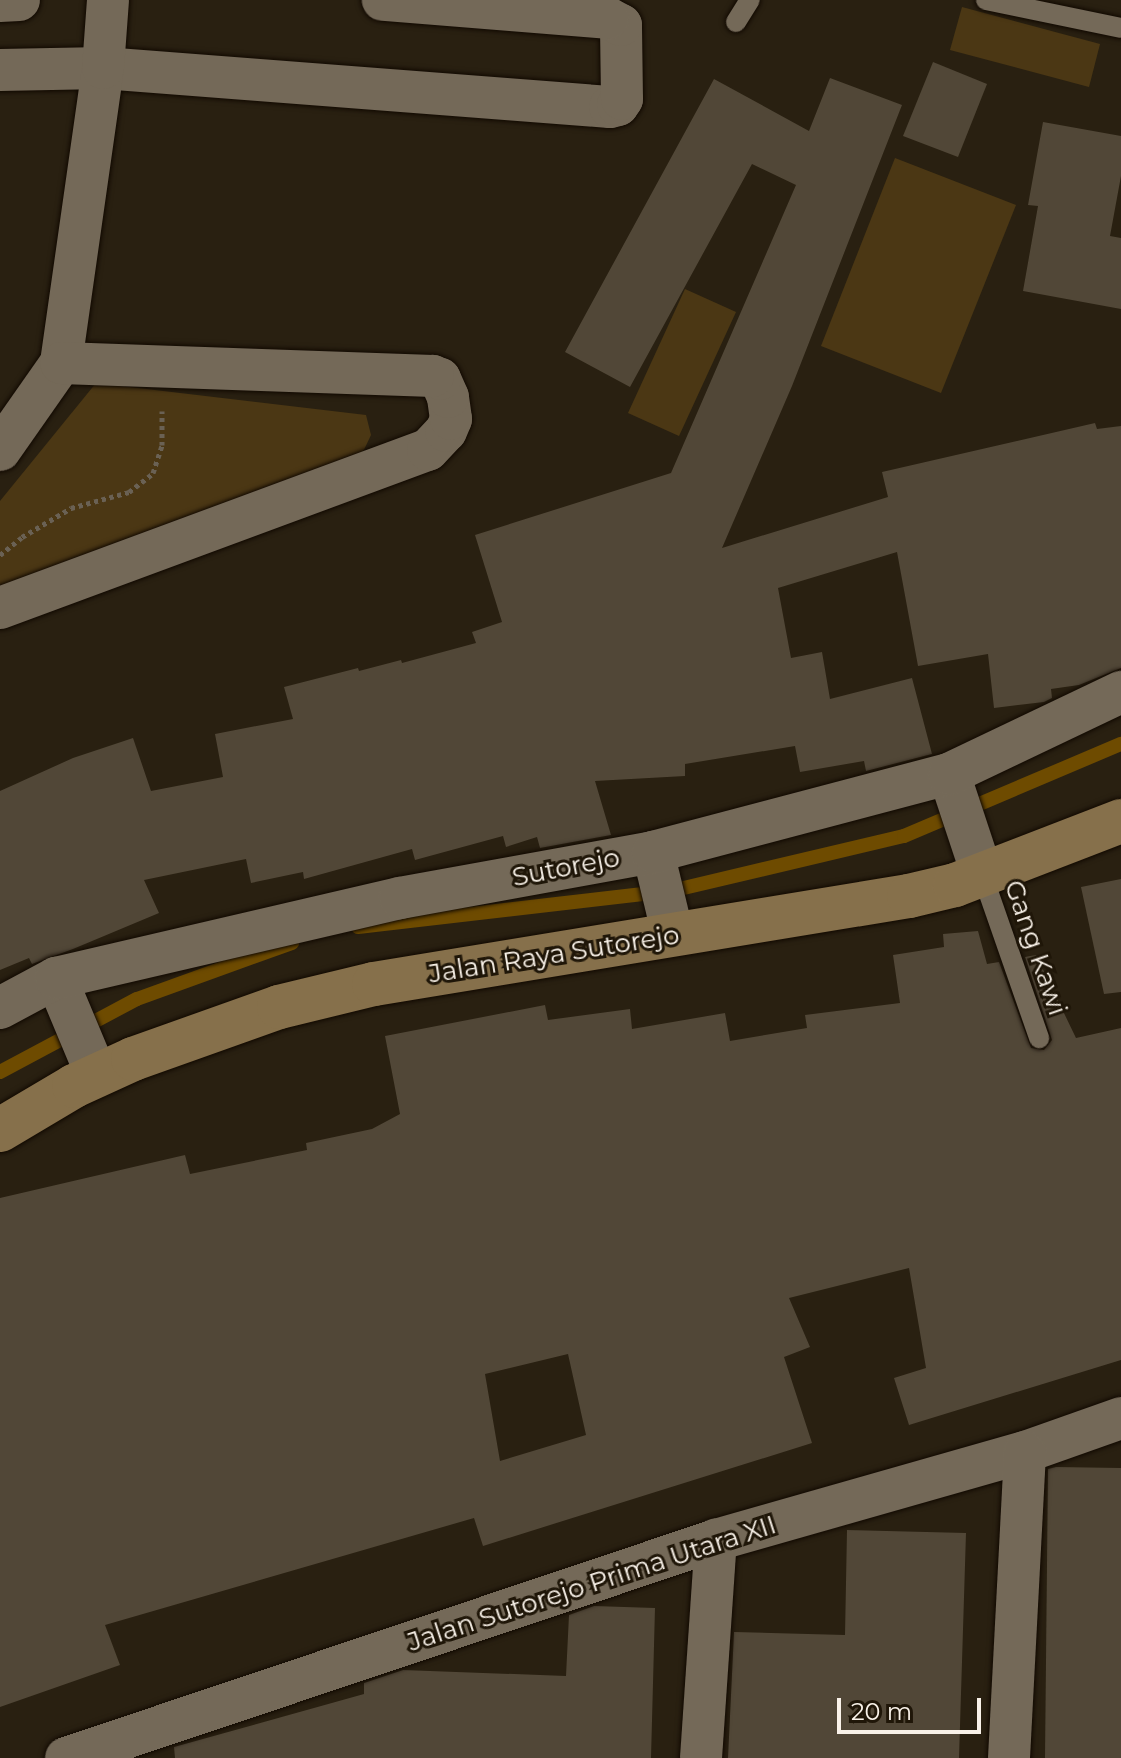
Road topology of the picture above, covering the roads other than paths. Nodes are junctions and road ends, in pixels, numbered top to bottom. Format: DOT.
graph roads {
  1 [pos="19,0"];
  2 [pos="108,0"];
  3 [pos="383,0"];
  4 [pos="750,0"];
  5 [pos="986,0"];
  6 [pos="0,1"];
  7 [pos="736,22"];
  8 [pos="1121,28"];
  9 [pos="103,68"];
  10 [pos="0,70"];
  11 [pos="61,363"];
  12 [pos="0,450"];
  13 [pos="0,608"];
  14 [pos="1121,692"];
  15 [pos="949,779"];
  16 [pos="1121,821"];
  17 [pos="977,862"];
  18 [pos="663,889"];
  19 [pos="61,989"];
  20 [pos="0,1008"];
  21 [pos="1039,1038"];
  22 [pos="90,1060"];
  23 [pos="0,1130"];
  24 [pos="1121,1418"];
  25 [pos="1025,1452"];
  26 [pos="716,1540"];
  27 [pos="66,1758"];
  28 [pos="701,1758"];
  29 [pos="1009,1758"];
  1 -- 6 [label="street"];
  2 -- 9 [label="street"];
  3 -- 9 [label="street"];
  4 -- 7 [label="lane"];
  5 -- 8 [label="lane"];
  9 -- 10 [label="street"];
  9 -- 11 [label="street"];
  11 -- 12 [label="street"];
  11 -- 13 [label="street"];
  14 -- 15 [label="street, Sutorejo"];
  15 -- 17 [label="street"];
  15 -- 18 [label="street, Sutorejo"];
  16 -- 17 [label="main road, Jalan Raya Sutorejo"];
  17 -- 18 [label="main road, Jalan Raya Sutorejo"];
  17 -- 21 [label="lane, Gang Kawi"];
  18 -- 19 [label="street, Sutorejo"];
  18 -- 22 [label="main road, Jalan Raya Sutorejo"];
  19 -- 20 [label="street, Sutorejo"];
  19 -- 22 [label="street"];
  22 -- 23 [label="main road, Jalan Raya Sutorejo"];
  24 -- 25 [label="street, Jalan Sutorejo Prima Utara XII"];
  25 -- 26 [label="street, Jalan Sutorejo Prima Utara XII"];
  25 -- 29 [label="street"];
  26 -- 27 [label="street, Jalan Sutorejo Prima Utara XII"];
  26 -- 28 [label="street"];
}
